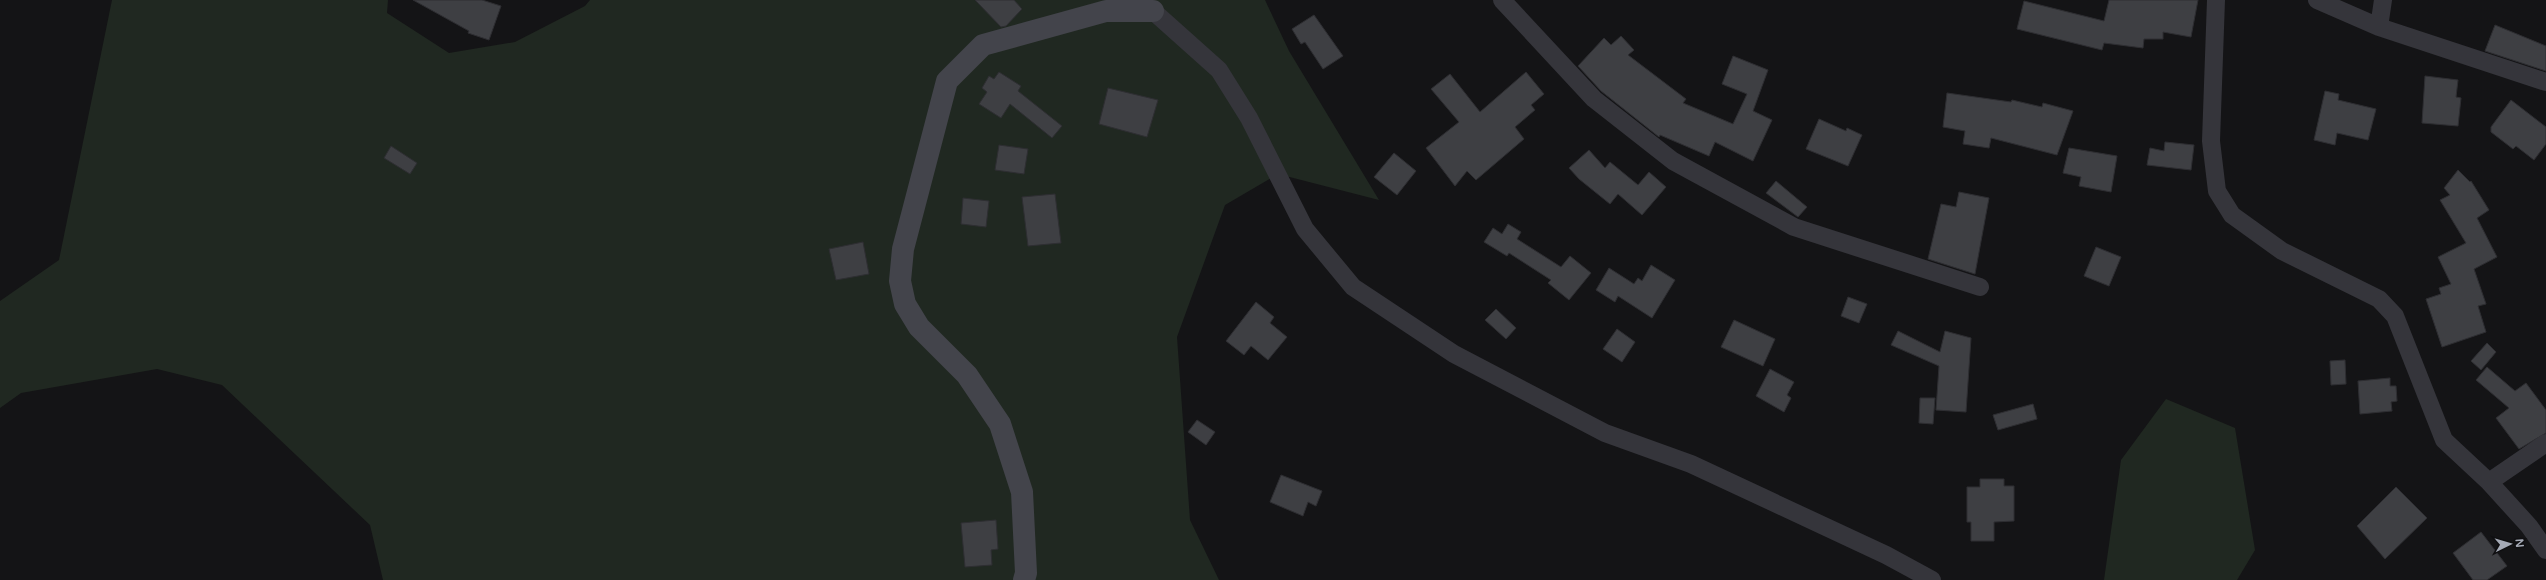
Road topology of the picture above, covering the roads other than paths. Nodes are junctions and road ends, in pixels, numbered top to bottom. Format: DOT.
graph roads {
  1 [pos="1502,0"];
  2 [pos="2216,0"];
  3 [pos="2317,0"];
  4 [pos="2384,0"];
  5 [pos="1150,6"];
  6 [pos="2379,27"];
  7 [pos="2546,82"];
  8 [pos="1980,287"];
  9 [pos="2546,443"];
  10 [pos="2489,482"];
  11 [pos="2546,550"];
  12 [pos="1024,580"];
  13 [pos="1932,580"];
  1 -- 8 [label="street"];
  2 -- 10 [label="street"];
  3 -- 6 [label="street"];
  4 -- 6 [label="street"];
  5 -- 12 [label="street"];
  5 -- 13 [label="street"];
  6 -- 7 [label="street"];
  9 -- 10 [label="street"];
  10 -- 11 [label="street"];
}
